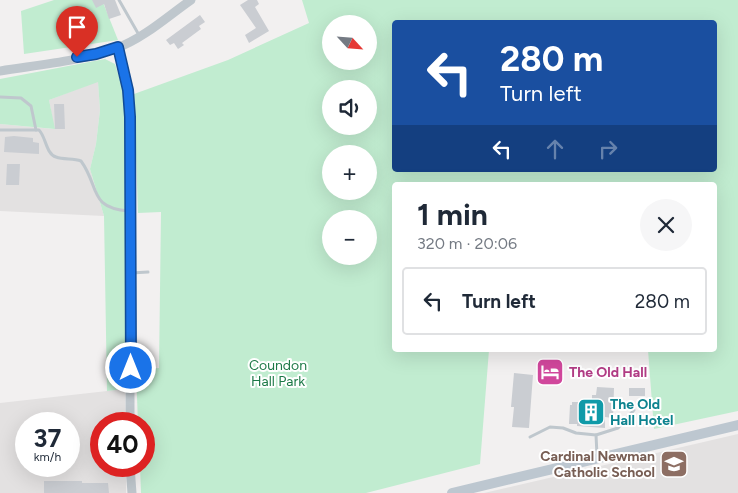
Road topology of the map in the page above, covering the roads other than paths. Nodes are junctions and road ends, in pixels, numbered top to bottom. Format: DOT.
graph roads {
  1 [pos="119,0"];
  2 [pos="191,0"];
  3 [pos="139,36"];
  4 [pos="118,47"];
  5 [pos="0,71"];
  6 [pos="0,97"];
  7 [pos="0,129"];
  8 [pos="36,130"];
  9 [pos="130,211"];
  10 [pos="131,272"];
  11 [pos="148,272"];
  12 [pos="147,359"];
  13 [pos="130,361"];
  14 [pos="634,410"];
  15 [pos="130,412"];
  16 [pos="738,425"];
  17 [pos="596,435"];
  18 [pos="530,437"];
  19 [pos="598,458"];
  20 [pos="131,477"];
  21 [pos="132,493"];
  22 [pos="452,493"];
  1 -- 3 [label="lane"];
  2 -- 3 [label="street"];
  3 -- 4 [label="street"];
  4 -- 5 [label="street"];
  4 -- 9 [label="street"];
  6 -- 8 [label="lane"];
  7 -- 8 [label="lane"];
  8 -- 9 [label="lane"];
  9 -- 10 [label="street"];
  10 -- 11 [label="lane"];
  10 -- 13 [label="street"];
  12 -- 13 [label="lane"];
  13 -- 15 [label="street"];
  14 -- 17 [label="lane"];
  16 -- 19 [label="main road"];
  17 -- 18 [label="lane"];
  17 -- 19 [label="lane"];
  19 -- 22 [label="main road"];
  20 -- 21 [label="street"];
}
